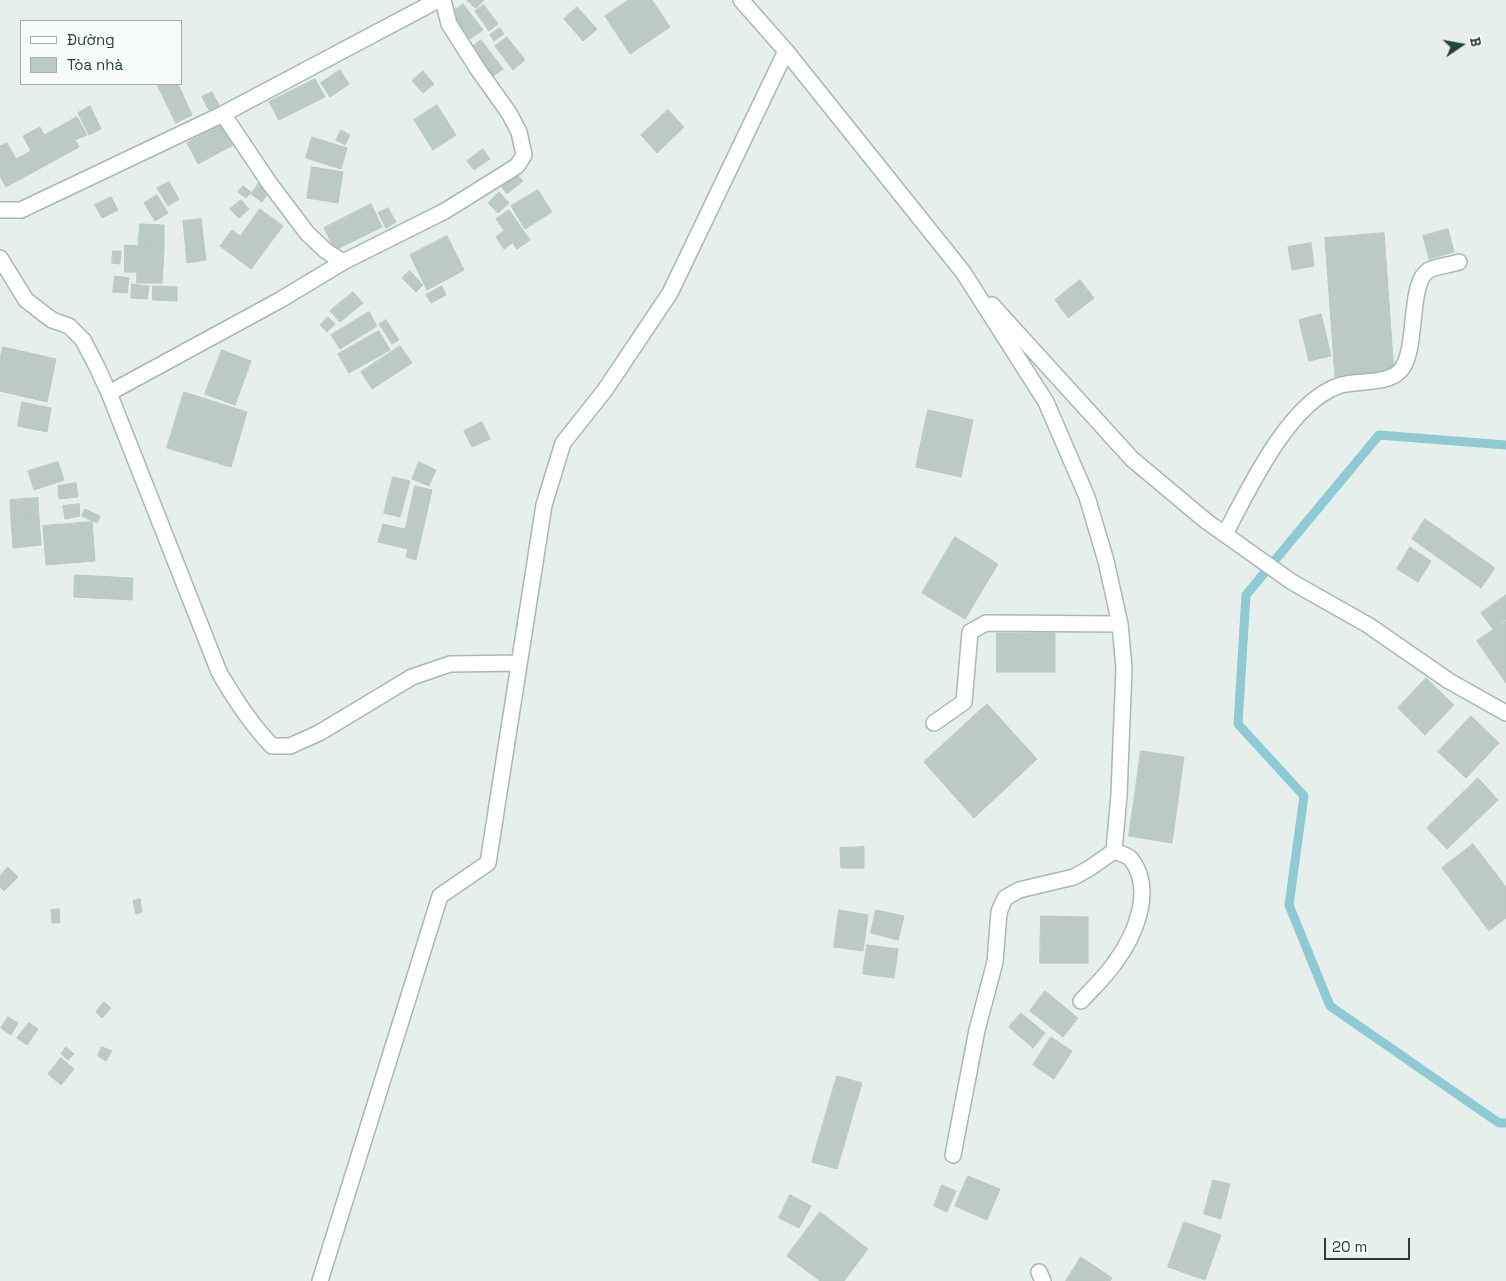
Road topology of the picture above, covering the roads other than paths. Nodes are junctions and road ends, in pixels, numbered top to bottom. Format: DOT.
graph roads {
  1 [pos="438,0"];
  2 [pos="443,0"];
  3 [pos="741,0"];
  4 [pos="786,51"];
  5 [pos="223,114"];
  6 [pos="0,212"];
  7 [pos="0,258"];
  8 [pos="343,262"];
  9 [pos="1458,262"];
  10 [pos="963,272"];
  11 [pos="108,393"];
  12 [pos="1224,534"];
  13 [pos="1120,624"];
  14 [pos="519,662"];
  15 [pos="1506,713"];
  16 [pos="934,723"];
  17 [pos="1114,851"];
  18 [pos="1081,1002"];
  19 [pos="953,1155"];
  20 [pos="320,1281"];
  1 -- 5 [label="street"];
  2 -- 8 [label="street"];
  3 -- 4 [label="street"];
  4 -- 10 [label="street"];
  4 -- 14 [label="street"];
  5 -- 6 [label="street"];
  5 -- 8 [label="street"];
  7 -- 11 [label="street"];
  8 -- 11 [label="street"];
  9 -- 12 [label="street"];
  10 -- 12 [label="street"];
  10 -- 13 [label="street"];
  11 -- 14 [label="street"];
  12 -- 15 [label="street"];
  13 -- 16 [label="street"];
  13 -- 17 [label="street"];
  14 -- 20 [label="street"];
  17 -- 18 [label="street"];
  17 -- 19 [label="street"];
}
